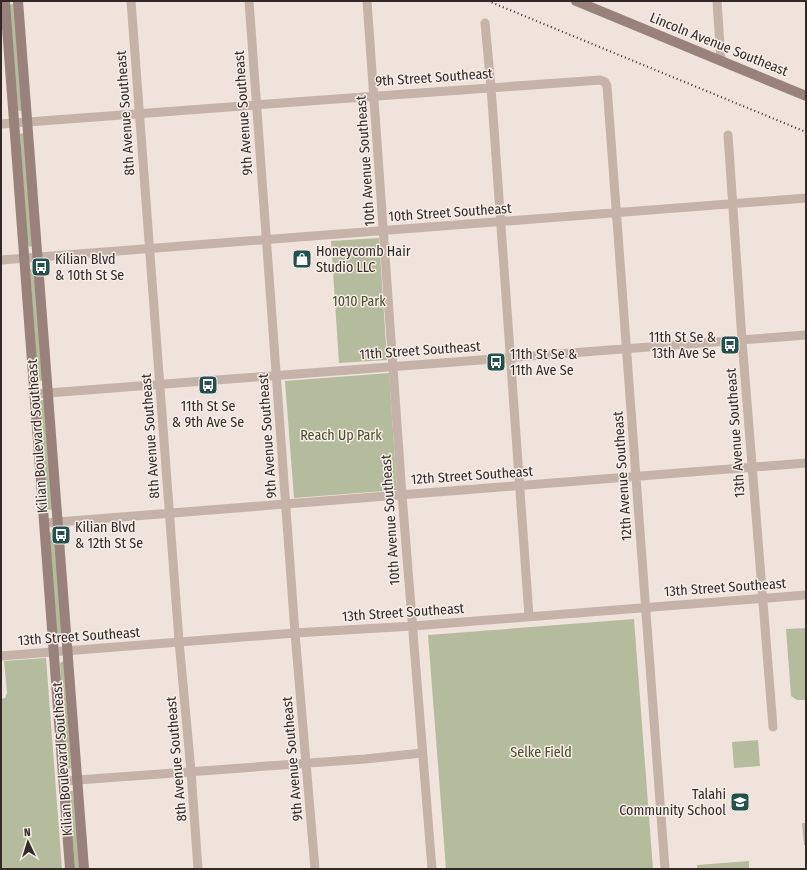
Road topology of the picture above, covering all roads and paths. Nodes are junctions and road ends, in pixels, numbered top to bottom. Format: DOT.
graph roads {
  1 [pos="5,1"];
  2 [pos="18,1"];
  3 [pos="131,1"];
  4 [pos="249,1"];
  5 [pos="366,1"];
  6 [pos="576,1"];
  7 [pos="717,1"];
  8 [pos="484,23"];
  9 [pos="721,60"];
  10 [pos="606,82"];
  11 [pos="491,87"];
  12 [pos="374,96"];
  13 [pos="806,96"];
  14 [pos="256,105"];
  15 [pos="139,114"];
  16 [pos="28,122"];
  17 [pos="15,123"];
  18 [pos="1,124"];
  19 [pos="728,136"];
  20 [pos="806,198"];
  21 [pos="733,204"];
  22 [pos="618,213"];
  23 [pos="500,222"];
  24 [pos="384,231"];
  25 [pos="267,240"];
  26 [pos="149,249"];
  27 [pos="25,258"];
  28 [pos="37,258"];
  29 [pos="1,260"];
  30 [pos="806,335"];
  31 [pos="742,340"];
  32 [pos="626,349"];
  33 [pos="510,358"];
  34 [pos="393,366"];
  35 [pos="276,375"];
  36 [pos="160,384"];
  37 [pos="47,393"];
  38 [pos="35,394"];
  39 [pos="806,463"];
  40 [pos="751,467"];
  41 [pos="636,476"];
  42 [pos="519,486"];
  43 [pos="402,495"];
  44 [pos="286,504"];
  45 [pos="170,513"];
  46 [pos="45,522"];
  47 [pos="57,522"];
  48 [pos="806,595"];
  49 [pos="762,598"];
  50 [pos="646,607"];
  51 [pos="529,616"];
  52 [pos="412,626"];
  53 [pos="295,632"];
  54 [pos="179,642"];
  55 [pos="67,651"];
  56 [pos="54,652"];
  57 [pos="1,656"];
  58 [pos="773,727"];
  59 [pos="422,753"];
  60 [pos="307,763"];
  61 [pos="191,771"];
  62 [pos="77,780"];
  63 [pos="64,781"];
  64 [pos="70,869"];
  65 [pos="84,869"];
  66 [pos="198,869"];
  67 [pos="315,869"];
  68 [pos="432,869"];
  69 [pos="665,869"];
  1 -- 17 [label="street, Kilian Boulevard Southeast"];
  2 -- 16 [label="street, Kilian Boulevard Southeast"];
  3 -- 15 [label="street, 8th Avenue Southeast"];
  4 -- 14 [label="street, 9th Avenue Southeast"];
  5 -- 12 [label="street, 10th Avenue Southeast"];
  6 -- 9 [label="street, Lincoln Avenue Southeast"];
  7 -- 9 [label="street"];
  8 -- 11 [label="street"];
  9 -- 13 [label="street, Lincoln Avenue Southeast"];
  10 -- 11 [label="street, 9th Street Southeast"];
  10 -- 22 [label="street, 12th Avenue Southeast"];
  11 -- 12 [label="street, 9th Street Southeast"];
  11 -- 23 [label="street"];
  12 -- 14 [label="street, 9th Street Southeast"];
  12 -- 24 [label="street, 10th Avenue Southeast"];
  14 -- 15 [label="street, 9th Street Southeast"];
  14 -- 25 [label="street, 9th Avenue Southeast"];
  15 -- 16 [label="street, 9th Street Southeast"];
  15 -- 26 [label="street, 8th Avenue Southeast"];
  16 -- 17 [label="street, 9th Street Southeast"];
  16 -- 28 [label="street, Kilian Boulevard Southeast"];
  17 -- 18 [label="street, 9th Street Southeast"];
  17 -- 27 [label="street, Kilian Boulevard Southeast"];
  19 -- 21 [label="street, 13th Avenue Southeast"];
  20 -- 21 [label="street, 10th Street Southeast"];
  21 -- 22 [label="street, 10th Street Southeast"];
  21 -- 31 [label="street, 13th Avenue Southeast"];
  22 -- 23 [label="street, 10th Street Southeast"];
  22 -- 32 [label="street, 12th Avenue Southeast"];
  23 -- 24 [label="street, 10th Street Southeast"];
  23 -- 33 [label="street"];
  24 -- 25 [label="street, 10th Street Southeast"];
  24 -- 34 [label="street, 10th Avenue Southeast"];
  25 -- 26 [label="street, 10th Street Southeast"];
  25 -- 35 [label="street, 9th Avenue Southeast"];
  26 -- 28 [label="street, 10th Street Southeast"];
  26 -- 36 [label="street, 8th Avenue Southeast"];
  27 -- 28 [label="street, 10th Street Southeast"];
  27 -- 29 [label="street, 10th Street Southeast"];
  27 -- 38 [label="street, Kilian Boulevard Southeast"];
  28 -- 37 [label="street, Kilian Boulevard Southeast"];
  30 -- 31 [label="street, 11th Street Southeast"];
  31 -- 32 [label="street, 11th Street Southeast"];
  31 -- 40 [label="street, 13th Avenue Southeast"];
  32 -- 33 [label="street, 11th Street Southeast"];
  32 -- 41 [label="street, 12th Avenue Southeast"];
  33 -- 34 [label="street, 11th Street Southeast"];
  33 -- 42 [label="street"];
  34 -- 35 [label="street, 11th Street Southeast"];
  34 -- 43 [label="street, 10th Avenue Southeast"];
  35 -- 36 [label="street, 11th Street Southeast"];
  35 -- 44 [label="street, 9th Avenue Southeast"];
  36 -- 37 [label="street, 11th Street Southeast"];
  36 -- 45 [label="street, 8th Avenue Southeast"];
  37 -- 38 [label="street, 11th Street Southeast"];
  37 -- 47 [label="street, Kilian Boulevard Southeast"];
  38 -- 46 [label="street, Kilian Boulevard Southeast"];
  39 -- 40 [label="street, 12th Street Southeast"];
  40 -- 41 [label="street, 12th Street Southeast"];
  40 -- 49 [label="street, 13th Avenue Southeast"];
  41 -- 42 [label="street, 12th Street Southeast"];
  41 -- 50 [label="street, 12th Avenue Southeast"];
  42 -- 43 [label="street, 12th Street Southeast"];
  42 -- 51 [label="street"];
  43 -- 44 [label="street, 12th Street Southeast"];
  43 -- 52 [label="street, 10th Avenue Southeast"];
  44 -- 45 [label="street, 12th Street Southeast"];
  44 -- 53 [label="street, 9th Avenue Southeast"];
  45 -- 47 [label="street, 12th Street Southeast"];
  45 -- 54 [label="street, 8th Avenue Southeast"];
  46 -- 47 [label="street, 12th Street Southeast"];
  46 -- 56 [label="street, Kilian Boulevard Southeast"];
  47 -- 55 [label="street, Kilian Boulevard Southeast"];
  48 -- 49 [label="street, 13th Street Southeast"];
  49 -- 50 [label="street, 13th Street Southeast"];
  49 -- 58 [label="street, 13th Avenue Southeast"];
  50 -- 51 [label="street, 13th Street Southeast"];
  50 -- 69 [label="street, 12th Avenue Southeast"];
  51 -- 52 [label="street, 13th Street Southeast"];
  52 -- 53 [label="street, 13th Street Southeast"];
  52 -- 59 [label="street, 10th Avenue Southeast"];
  53 -- 54 [label="street, 13th Street Southeast"];
  53 -- 60 [label="street, 9th Avenue Southeast"];
  54 -- 55 [label="street, 13th Street Southeast"];
  54 -- 61 [label="street, 8th Avenue Southeast"];
  55 -- 56 [label="street, 13th Street Southeast"];
  55 -- 62 [label="street, Kilian Boulevard Southeast"];
  56 -- 57 [label="street, 13th Street Southeast"];
  56 -- 63 [label="street, Kilian Boulevard Southeast"];
  59 -- 60 [label="street"];
  59 -- 68 [label="street, 10th Avenue Southeast"];
  60 -- 61 [label="street"];
  60 -- 67 [label="street, 9th Avenue Southeast"];
  61 -- 62 [label="street"];
  61 -- 66 [label="street, 8th Avenue Southeast"];
  62 -- 63 [label="street"];
  62 -- 65 [label="street, Kilian Boulevard Southeast"];
  63 -- 64 [label="street, Kilian Boulevard Southeast"];
}
